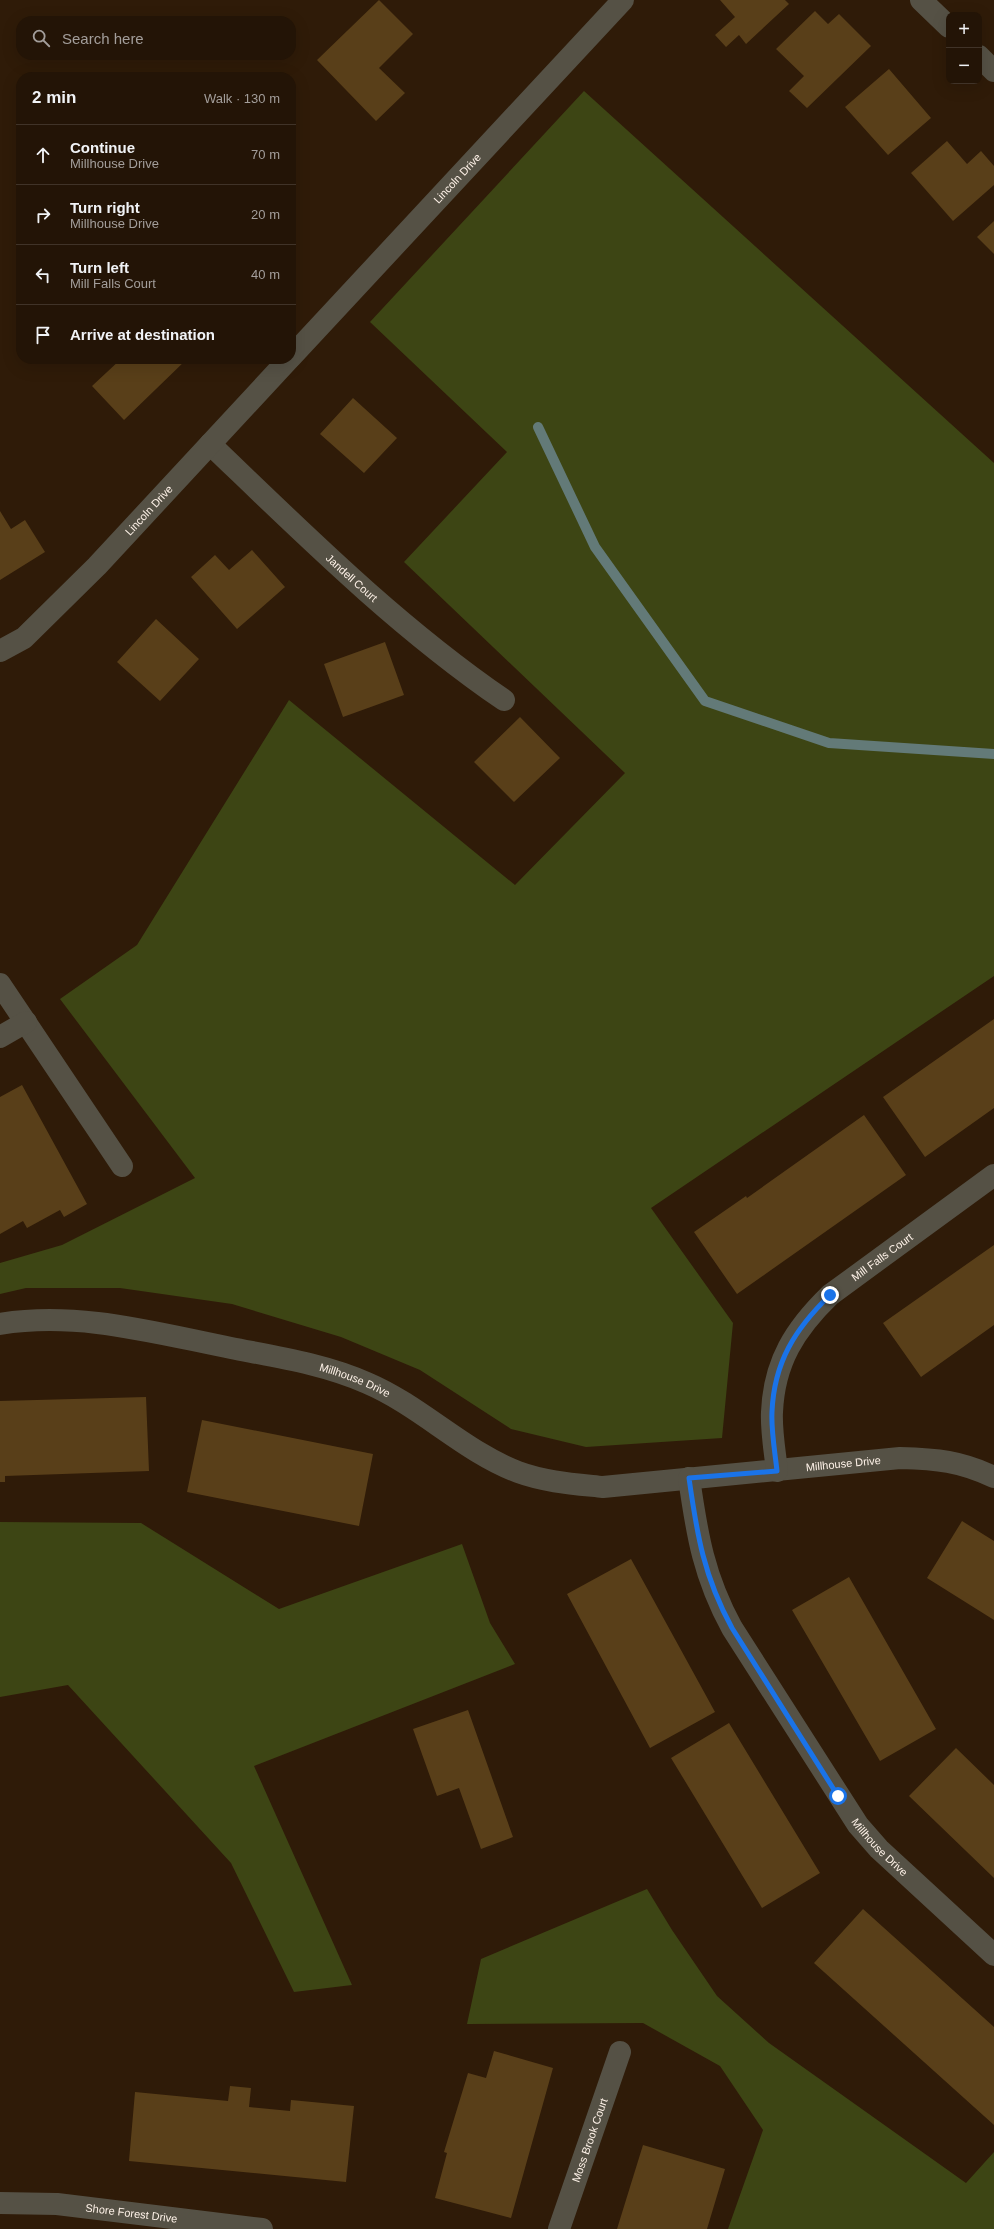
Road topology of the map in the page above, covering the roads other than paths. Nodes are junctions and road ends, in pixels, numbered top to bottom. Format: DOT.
graph roads {
  1 [pos="623,0"];
  2 [pos="921,0"];
  3 [pos="946,24"];
  4 [pos="982,59"];
  5 [pos="994,71"];
  6 [pos="296,352"];
  7 [pos="284,364"];
  8 [pos="210,444"];
  9 [pos="0,651"];
  10 [pos="504,700"];
  11 [pos="0,984"];
  12 [pos="26,1022"];
  13 [pos="0,1037"];
  14 [pos="122,1166"];
  15 [pos="994,1175"];
  16 [pos="0,1324"];
  17 [pos="777,1471"];
  18 [pos="994,1477"];
  19 [pos="689,1478"];
  20 [pos="994,1955"];
  21 [pos="620,2052"];
  22 [pos="0,2203"];
  23 [pos="262,2229"];
  24 [pos="559,2229"];
  1 -- 6 [label="street, Lincoln Drive"];
  2 -- 3 [label="street"];
  4 -- 5 [label="street"];
  7 -- 8 [label="street, Lincoln Drive"];
  8 -- 9 [label="street, Lincoln Drive"];
  8 -- 10 [label="street, Jandell Court"];
  11 -- 12 [label="street"];
  12 -- 13 [label="street"];
  12 -- 14 [label="street"];
  15 -- 17 [label="street, Mill Falls Court"];
  16 -- 19 [label="street, Millhouse Drive"];
  17 -- 18 [label="street, Millhouse Drive"];
  17 -- 19 [label="street, Millhouse Drive"];
  19 -- 20 [label="street, Millhouse Drive"];
  21 -- 24 [label="street, Moss Brook Court"];
  22 -- 23 [label="street, Shore Forest Drive"];
}
